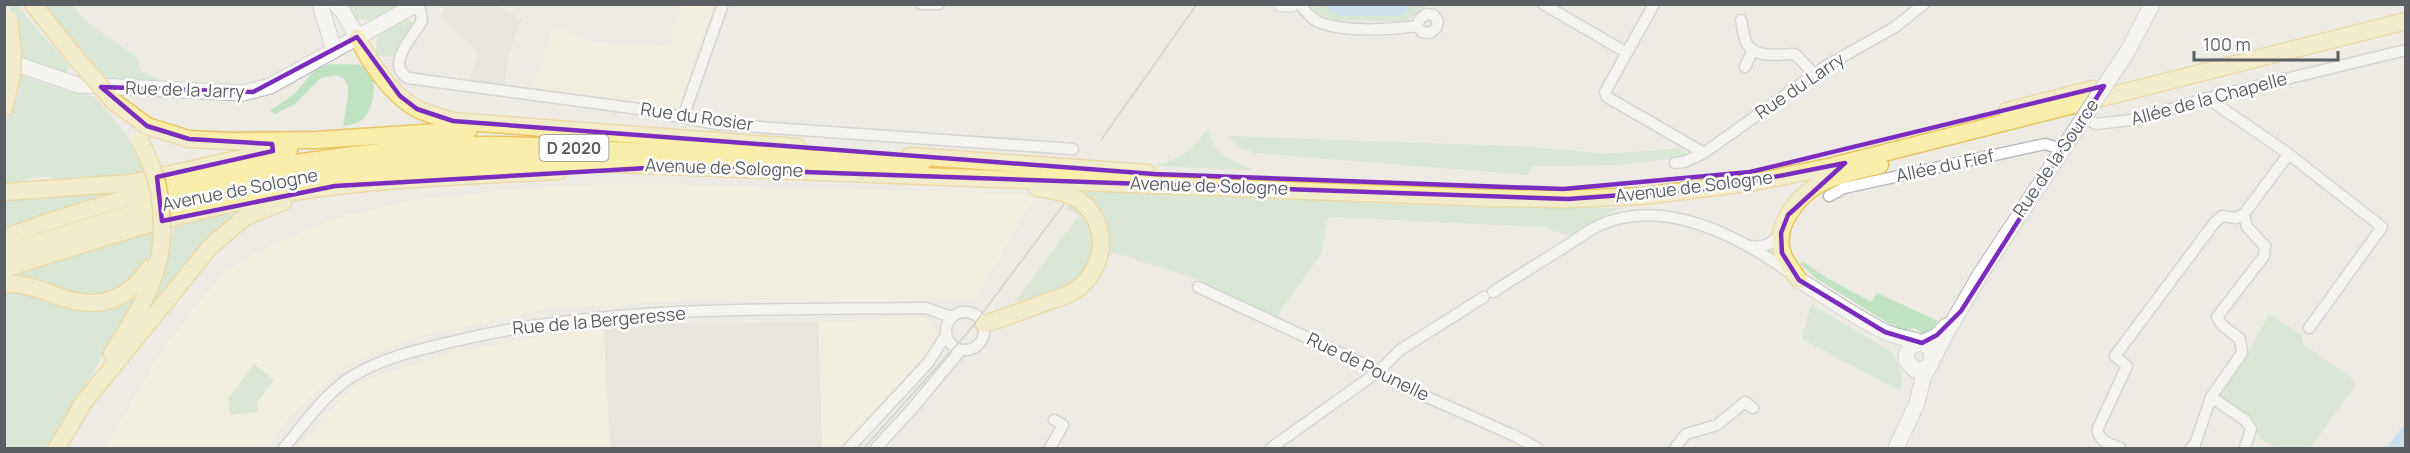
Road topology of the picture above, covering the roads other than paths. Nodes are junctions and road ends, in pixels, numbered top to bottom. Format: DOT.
graph roads {
  1 [pos="33,4"];
  2 [pos="320,4"];
  3 [pos="336,4"];
  4 [pos="418,4"];
  5 [pos="723,4"];
  6 [pos="921,4"];
  7 [pos="939,4"];
  8 [pos="1281,4"];
  9 [pos="1291,4"];
  10 [pos="1300,4"];
  11 [pos="1654,4"];
  12 [pos="1924,4"];
  13 [pos="2152,4"];
  14 [pos="1548,6"];
  15 [pos="2406,9"];
  16 [pos="7,15"];
  17 [pos="1741,20"];
  18 [pos="2406,21"];
  19 [pos="1417,26"];
  20 [pos="364,33"];
  21 [pos="334,50"];
  22 [pos="2406,50"];
  23 [pos="1753,51"];
  24 [pos="1627,53"];
  25 [pos="4,57"];
  26 [pos="1745,67"];
  27 [pos="1814,74"];
  28 [pos="111,98"];
  29 [pos="2207,99"];
  30 [pos="4,108"];
  31 [pos="2049,112"];
  32 [pos="683,117"];
  33 [pos="2084,117"];
  34 [pos="596,132"];
  35 [pos="402,133"];
  36 [pos="2066,145"];
  37 [pos="1073,149"];
  38 [pos="1704,153"];
  39 [pos="2288,155"];
  40 [pos="1675,163"];
  41 [pos="665,166"];
  42 [pos="848,172"];
  43 [pos="1154,174"];
  44 [pos="379,183"];
  45 [pos="4,192"];
  46 [pos="1829,196"];
  47 [pos="2244,214"];
  48 [pos="1781,233"];
  49 [pos="162,237"];
  50 [pos="4,238"];
  51 [pos="1745,246"];
  52 [pos="4,255"];
  53 [pos="4,269"];
  54 [pos="1799,280"];
  55 [pos="4,284"];
  56 [pos="1198,286"];
  57 [pos="1961,310"];
  58 [pos="951,317"];
  59 [pos="984,324"];
  60 [pos="2309,328"];
  61 [pos="1885,332"];
  62 [pos="946,335"];
  63 [pos="1922,343"];
  64 [pos="961,350"];
  65 [pos="1906,360"];
  66 [pos="1931,364"];
  67 [pos="1379,371"];
  68 [pos="2211,397"];
  69 [pos="80,407"];
  70 [pos="1753,408"];
  71 [pos="1908,419"];
  72 [pos="1054,420"];
  73 [pos="1900,447"];
  74 [pos="57,448"];
  75 [pos="284,448"];
  76 [pos="849,448"];
  77 [pos="876,448"];
  78 [pos="1050,448"];
  79 [pos="1271,448"];
  80 [pos="1537,448"];
  81 [pos="1675,448"];
  82 [pos="2120,448"];
  83 [pos="2191,448"];
  84 [pos="2245,448"];
  1 -- 28 [label="main road, bridge"];
  2 -- 21 [label="main road"];
  3 -- 20 [label="main road"];
  4 -- 20 [label="main road, Rue de la Jarry"];
  4 -- 32 [label="street, Rue du Rosier"];
  5 -- 32 [label="street"];
  6 -- 7 [label="street"];
  8 -- 9 [label="main road"];
  10 -- 19 [label="street"];
  11 -- 24 [label="street"];
  12 -- 27 [label="street, Rue du Larry"];
  13 -- 33 [label="main road, Rue de la Source, bridge"];
  14 -- 24 [label="street"];
  15 -- 43 [label="main road, Avenue de Sologne"];
  16 -- 30 [label="main road, bridge"];
  17 -- 23 [label="street"];
  18 -- 31 [label="main road, Avenue de Sologne"];
  20 -- 21 [label="main road, Rue de la Jarry"];
  20 -- 34 [label="main road"];
  21 -- 25 [label="main road, Rue de la Jarry"];
  22 -- 29 [label="street, Allée de la Chapelle"];
  23 -- 26 [label="street"];
  23 -- 27 [label="street"];
  24 -- 38 [label="street"];
  27 -- 38 [label="street, Rue du Larry"];
  28 -- 35 [label="main road"];
  28 -- 49 [label="main road, bridge"];
  29 -- 33 [label="street, Allée de la Chapelle"];
  29 -- 39 [label="street"];
  31 -- 42 [label="main road, Avenue de Sologne"];
  31 -- 48 [label="main road"];
  32 -- 37 [label="street, Rue du Rosier"];
  33 -- 36 [label="main road, Rue de la Source, bridge"];
  34 -- 35 [label="main road"];
  34 -- 43 [label="main road"];
  35 -- 45 [label="main road"];
  36 -- 46 [label="street, Allée du Fief"];
  36 -- 57 [label="main road, Rue de la Source"];
  38 -- 40 [label="street, Rue du Larry"];
  39 -- 47 [label="street"];
  39 -- 60 [label="street"];
  41 -- 42 [label="main road, Avenue de Sologne / D 2020"];
  41 -- 44 [label="main road"];
  41 -- 52 [label="main road, Avenue de Sologne / D 2020"];
  42 -- 59 [label="main road"];
  43 -- 50 [label="main road, Avenue de Sologne / D 2020"];
  44 -- 53 [label="main road"];
  44 -- 69 [label="main road"];
  47 -- 68 [label="street"];
  47 -- 82 [label="street"];
  48 -- 51 [label="street"];
  48 -- 54 [label="main road"];
  49 -- 55 [label="main road"];
  49 -- 69 [label="main road"];
  51 -- 54 [label="street"];
  51 -- 67 [label="street"];
  54 -- 61 [label="main road"];
  56 -- 67 [label="street, Rue de Pounelle"];
  57 -- 63 [label="main road, Rue de la Source"];
  57 -- 66 [label="main road, Rue de la Source"];
  58 -- 59 [label="street"];
  58 -- 62 [label="street"];
  58 -- 75 [label="street, Rue de la Bergeresse"];
  59 -- 64 [label="street"];
  61 -- 63 [label="main road"];
  61 -- 65 [label="main road"];
  62 -- 64 [label="street"];
  62 -- 76 [label="street"];
  63 -- 65 [label="main road"];
  63 -- 66 [label="main road"];
  64 -- 77 [label="street"];
  65 -- 66 [label="main road"];
  65 -- 71 [label="main road, Rue de la Source"];
  66 -- 71 [label="main road, Rue de la Source"];
  67 -- 79 [label="street"];
  67 -- 80 [label="street, Rue de Pounelle"];
  68 -- 83 [label="street"];
  68 -- 84 [label="street"];
  69 -- 74 [label="main road"];
  70 -- 81 [label="street"];
  71 -- 73 [label="main road, Rue de la Source"];
  72 -- 78 [label="street"];
}
